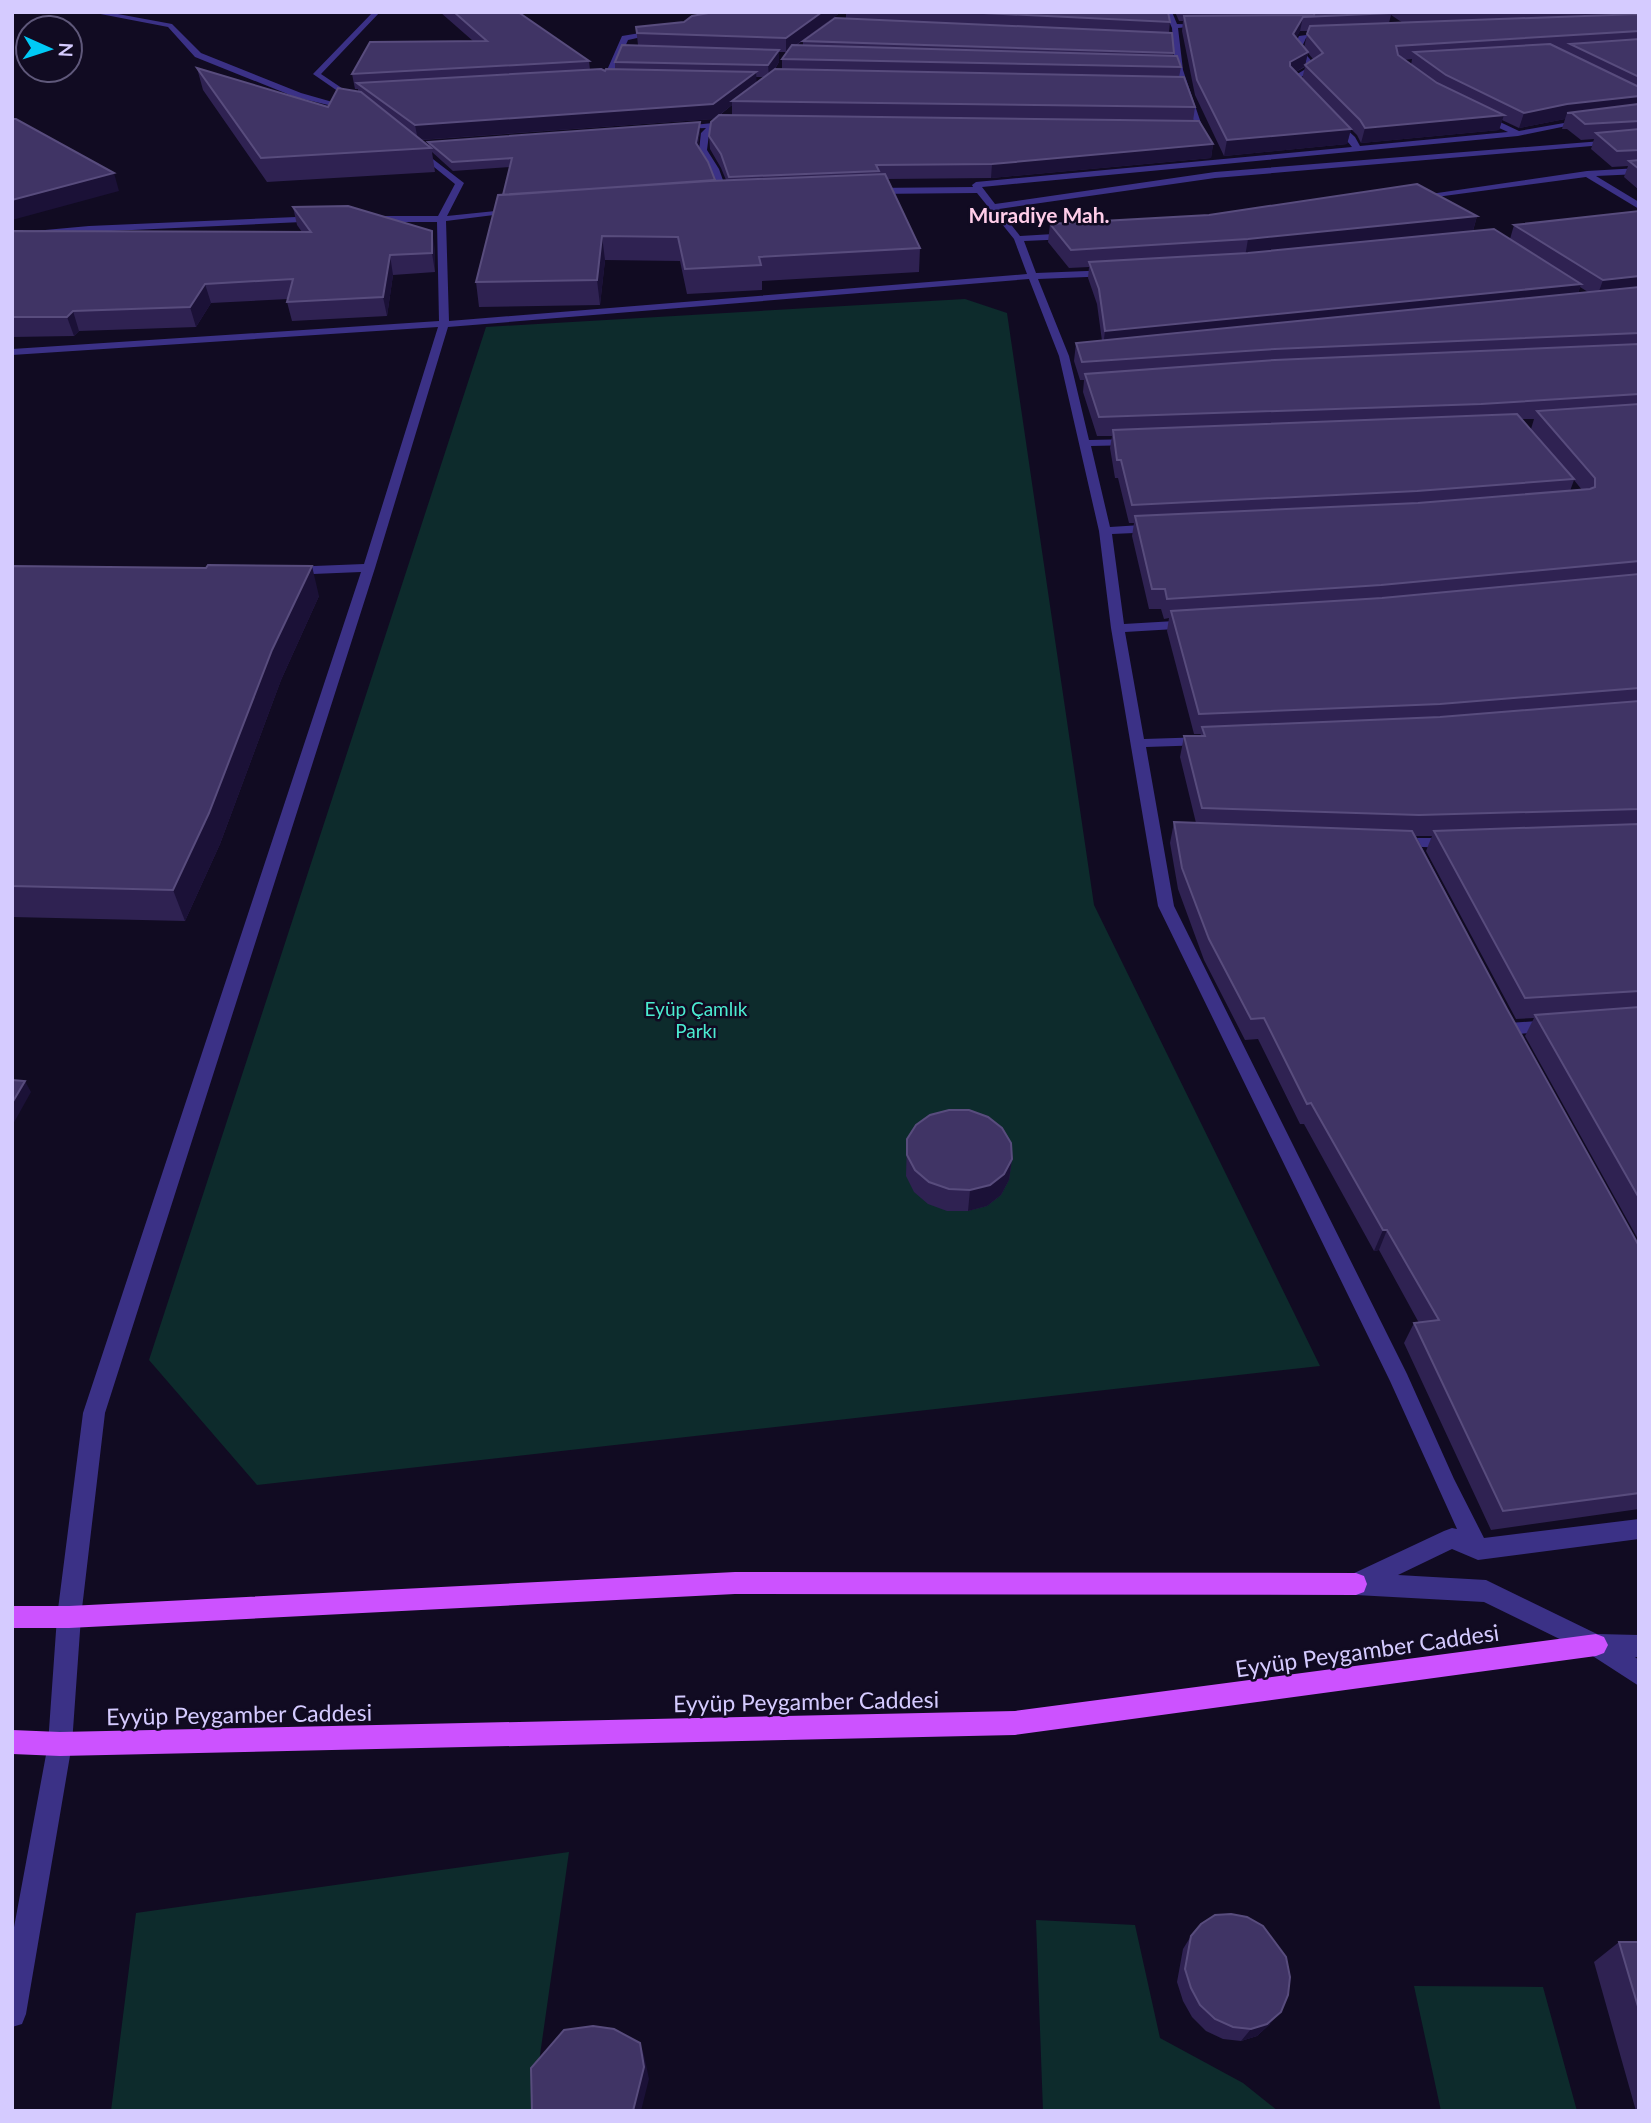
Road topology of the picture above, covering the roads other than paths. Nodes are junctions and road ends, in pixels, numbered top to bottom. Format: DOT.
graph roads {
  1 [pos="93,12"];
  2 [pos="377,12"];
  3 [pos="1167,12"];
  4 [pos="1311,24"];
  5 [pos="1215,25"];
  6 [pos="1174,26"];
  7 [pos="663,31"];
  8 [pos="1343,32"];
  9 [pos="1316,33"];
  10 [pos="1163,41"];
  11 [pos="1177,41"];
  12 [pos="617,52"];
  13 [pos="631,52"];
  14 [pos="1165,69"];
  15 [pos="1179,70"];
  16 [pos="607,79"];
  17 [pos="621,79"];
  18 [pos="579,80"];
  19 [pos="1173,89"];
  20 [pos="1187,90"];
  21 [pos="1309,95"];
  22 [pos="1472,111"];
  23 [pos="1326,113"];
  24 [pos="727,116"];
  25 [pos="1601,119"];
  26 [pos="716,124"];
  27 [pos="742,125"];
  28 [pos="661,128"];
  29 [pos="1188,130"];
  30 [pos="1201,130"];
  31 [pos="1518,134"];
  32 [pos="1639,140"];
  33 [pos="1208,141"];
  34 [pos="415,143"];
  35 [pos="1357,149"];
  36 [pos="1214,151"];
  37 [pos="1220,161"];
  38 [pos="1639,171"];
  39 [pos="1587,174"];
  40 [pos="980,190"];
  41 [pos="855,191"];
  42 [pos="725,197"];
  43 [pos="738,197"];
  44 [pos="1415,197"];
  45 [pos="713,198"];
  46 [pos="1402,199"];
  47 [pos="1426,203"];
  48 [pos="1639,206"];
  49 [pos="993,207"];
  50 [pos="532,210"];
  51 [pos="335,218"];
  52 [pos="362,219"];
  53 [pos="441,219"];
  54 [pos="1085,235"];
  55 [pos="12,236"];
  56 [pos="1018,239"];
  57 [pos="1122,272"];
  58 [pos="1032,276"];
  59 [pos="444,324"];
  60 [pos="12,352"];
  61 [pos="1152,441"];
  62 [pos="1085,443"];
  63 [pos="1174,527"];
  64 [pos="1105,531"];
  65 [pos="369,568"];
  66 [pos="273,571"];
  67 [pos="1200,623"];
  68 [pos="1118,628"];
  69 [pos="1223,740"];
  70 [pos="1139,743"];
  71 [pos="1465,842"];
  72 [pos="1385,843"];
  73 [pos="1574,1024"];
  74 [pos="1509,1029"];
  75 [pos="1639,1529"];
  76 [pos="1478,1549"];
  77 [pos="1356,1584"];
  78 [pos="12,1617"];
  79 [pos="69,1617"];
  80 [pos="1596,1645"];
  81 [pos="1639,1646"];
  82 [pos="1639,1674"];
  83 [pos="12,1742"];
  84 [pos="60,1744"];
  85 [pos="12,2014"];
  1 -- 2 [label="street"];
  3 -- 6 [label="street"];
  4 -- 9 [label="street"];
  5 -- 6 [label="street"];
  6 -- 11 [label="street"];
  7 -- 12 [label="street"];
  8 -- 9 [label="street"];
  9 -- 21 [label="street"];
  10 -- 11 [label="street"];
  11 -- 15 [label="street"];
  12 -- 13 [label="street"];
  12 -- 16 [label="street"];
  14 -- 15 [label="street"];
  15 -- 20 [label="street"];
  16 -- 17 [label="street"];
  16 -- 18 [label="street"];
  19 -- 20 [label="street"];
  20 -- 30 [label="street"];
  22 -- 31 [label="street"];
  23 -- 35 [label="street"];
  24 -- 26 [label="street"];
  25 -- 31 [label="street"];
  26 -- 27 [label="street"];
  26 -- 28 [label="street"];
  26 -- 42 [label="street"];
  29 -- 30 [label="street"];
  30 -- 33 [label="street"];
  31 -- 35 [label="street"];
  32 -- 49 [label="street"];
  34 -- 53 [label="street"];
  35 -- 37 [label="street"];
  36 -- 37 [label="street"];
  37 -- 40 [label="street"];
  38 -- 39 [label="street"];
  39 -- 44 [label="street"];
  39 -- 48 [label="street"];
  40 -- 41 [label="street"];
  40 -- 49 [label="street"];
  42 -- 43 [label="street"];
  42 -- 45 [label="street"];
  44 -- 46 [label="street"];
  44 -- 47 [label="street"];
  49 -- 56 [label="street"];
  50 -- 53 [label="street"];
  51 -- 55 [label="street"];
  52 -- 53 [label="street"];
  53 -- 59 [label="street"];
  54 -- 56 [label="street"];
  56 -- 58 [label="street"];
  57 -- 58 [label="street"];
  58 -- 59 [label="street"];
  58 -- 62 [label="street"];
  59 -- 60 [label="street"];
  59 -- 65 [label="street"];
  61 -- 62 [label="street"];
  62 -- 64 [label="street"];
  63 -- 64 [label="street"];
  64 -- 68 [label="street"];
  65 -- 66 [label="street"];
  65 -- 79 [label="street"];
  67 -- 68 [label="street"];
  68 -- 70 [label="street"];
  69 -- 70 [label="street"];
  70 -- 76 [label="street"];
  71 -- 72 [label="street"];
  73 -- 74 [label="street"];
  75 -- 76 [label="street, Eyyüp Peygamber Caddesi"];
  76 -- 77 [label="street, Eyyüp Peygamber Caddesi"];
  77 -- 79 [label="main road, Eyyüp Peygamber Caddesi"];
  77 -- 80 [label="street, Eyyüp Peygamber Caddesi"];
  78 -- 79 [label="main road, Eyyüp Peygamber Caddesi"];
  79 -- 84 [label="street"];
  80 -- 81 [label="street, Eyyüp Peygamber Caddesi"];
  80 -- 82 [label="street"];
  80 -- 84 [label="main road, Eyyüp Peygamber Caddesi"];
  83 -- 84 [label="main road, Eyyüp Peygamber Caddesi"];
  84 -- 85 [label="street"];
}
